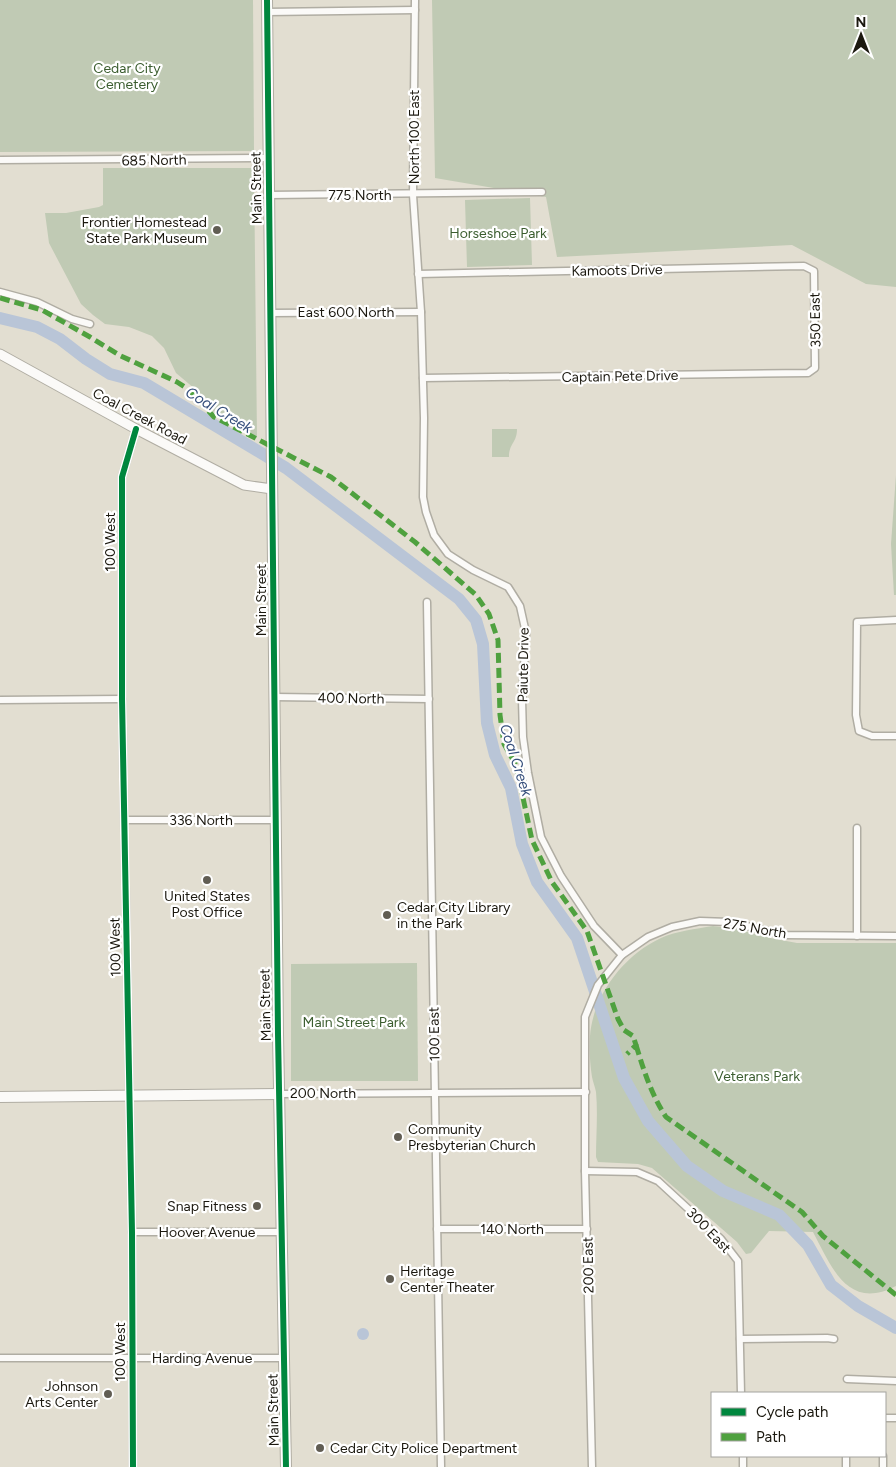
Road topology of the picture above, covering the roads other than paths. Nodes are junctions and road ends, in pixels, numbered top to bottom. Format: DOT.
graph roads {
  1 [pos="267,0"];
  2 [pos="415,0"];
  3 [pos="415,10"];
  4 [pos="267,12"];
  5 [pos="268,158"];
  6 [pos="0,160"];
  7 [pos="542,192"];
  8 [pos="269,195"];
  9 [pos="414,195"];
  10 [pos="814,271"];
  11 [pos="418,274"];
  12 [pos="0,292"];
  13 [pos="421,312"];
  14 [pos="270,313"];
  15 [pos="90,324"];
  16 [pos="0,354"];
  17 [pos="815,368"];
  18 [pos="423,378"];
  19 [pos="136,429"];
  20 [pos="272,489"];
  21 [pos="427,602"];
  22 [pos="896,620"];
  23 [pos="274,697"];
  24 [pos="429,698"];
  25 [pos="122,699"];
  26 [pos="0,700"];
  27 [pos="896,736"];
  28 [pos="126,820"];
  29 [pos="276,820"];
  30 [pos="857,828"];
  31 [pos="857,936"];
  32 [pos="896,936"];
  33 [pos="622,955"];
  34 [pos="585,1017"];
  35 [pos="586,1092"];
  36 [pos="435,1093"];
  37 [pos="279,1094"];
  38 [pos="0,1097"];
  39 [pos="130,1097"];
  40 [pos="585,1171"];
  41 [pos="437,1229"];
  42 [pos="587,1230"];
  43 [pos="132,1232"];
  44 [pos="282,1232"];
  45 [pos="740,1339"];
  46 [pos="834,1339"];
  47 [pos="0,1358"];
  48 [pos="133,1358"];
  49 [pos="284,1358"];
  50 [pos="847,1379"];
  51 [pos="896,1381"];
  52 [pos="741,1392"];
  53 [pos="133,1467"];
  54 [pos="286,1467"];
  55 [pos="441,1467"];
  56 [pos="592,1467"];
  1 -- 4 [label="main road, Main Street"];
  2 -- 3 [label="street, North 100 East"];
  3 -- 4 [label="street"];
  3 -- 9 [label="street, North 100 East"];
  4 -- 5 [label="main road, Main Street"];
  5 -- 6 [label="street, 685 North"];
  5 -- 8 [label="main road, Main Street"];
  7 -- 9 [label="street, 775 North"];
  8 -- 9 [label="street, 775 North"];
  8 -- 14 [label="main road, Main Street"];
  9 -- 11 [label="street, North 100 East"];
  10 -- 11 [label="street, Kamoots Drive"];
  10 -- 17 [label="street, 350 East"];
  11 -- 13 [label="street, Paiute Drive"];
  12 -- 15 [label="street"];
  13 -- 14 [label="street, East 600 North"];
  13 -- 18 [label="street, Paiute Drive"];
  14 -- 20 [label="main road, Main Street"];
  16 -- 19 [label="main road, Coal Creek Road"];
  17 -- 18 [label="street, Captain Pete Drive"];
  18 -- 33 [label="street, Paiute Drive"];
  19 -- 20 [label="main road, Coal Creek Road"];
  19 -- 25 [label="street, 100 West"];
  20 -- 23 [label="main road, Main Street"];
  21 -- 24 [label="street, 100 East"];
  22 -- 27 [label="street"];
  23 -- 24 [label="street, 400 North"];
  23 -- 29 [label="main road, Main Street"];
  24 -- 36 [label="street, 100 East"];
  25 -- 26 [label="street"];
  25 -- 28 [label="street, 100 West"];
  28 -- 29 [label="street, 336 North"];
  28 -- 39 [label="street, 100 West"];
  29 -- 37 [label="main road, Main Street"];
  30 -- 31 [label="street"];
  31 -- 32 [label="street, 275 North"];
  31 -- 33 [label="street, 275 North"];
  33 -- 34 [label="street, 275 North"];
  34 -- 35 [label="street, 200 East"];
  35 -- 36 [label="street, 200 North"];
  35 -- 40 [label="street, 200 East"];
  36 -- 37 [label="street, 200 North"];
  36 -- 41 [label="street, 100 East"];
  37 -- 39 [label="main road, 200 North"];
  37 -- 44 [label="main road, Main Street"];
  38 -- 39 [label="main road, 200 North"];
  39 -- 43 [label="street, 100 West"];
  40 -- 42 [label="street, 200 East"];
  40 -- 45 [label="street, 300 East"];
  41 -- 42 [label="street, 140 North"];
  41 -- 55 [label="street, 100 East"];
  42 -- 56 [label="street, 200 East"];
  43 -- 44 [label="street, Hoover Avenue"];
  43 -- 48 [label="street, 100 West"];
  44 -- 49 [label="main road, Main Street"];
  45 -- 46 [label="street"];
  45 -- 52 [label="street, 300 East"];
  47 -- 48 [label="street, Harding Avenue"];
  48 -- 49 [label="street, Harding Avenue"];
  48 -- 53 [label="street, 100 West"];
  49 -- 54 [label="main road, Main Street"];
  50 -- 51 [label="street"];
}
